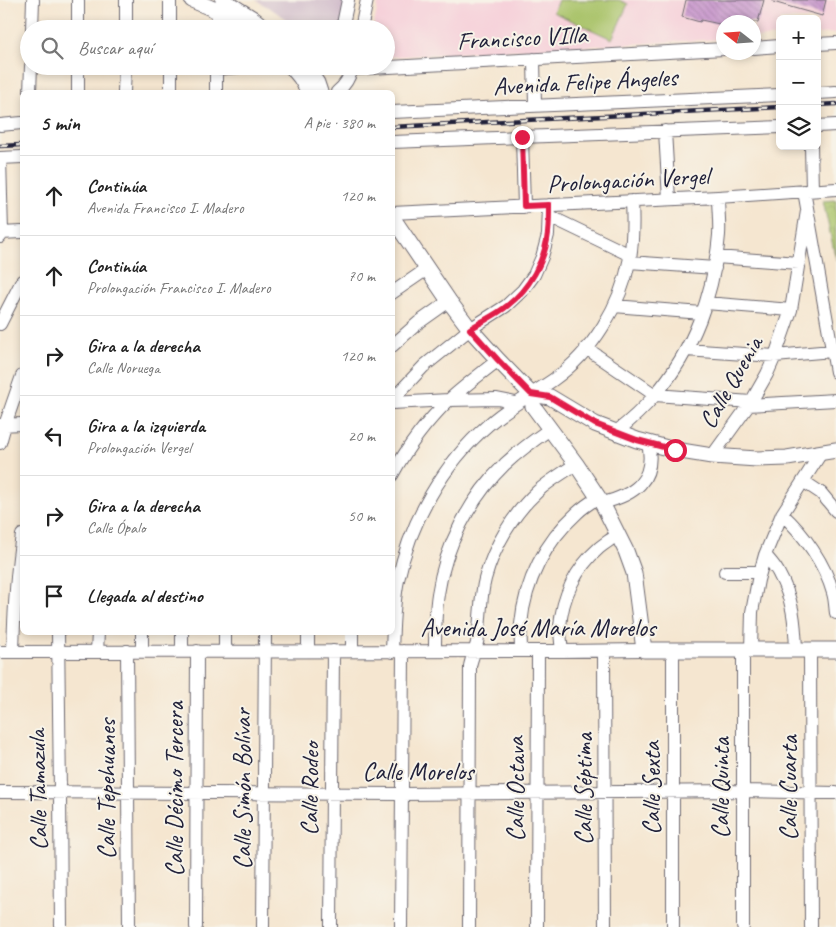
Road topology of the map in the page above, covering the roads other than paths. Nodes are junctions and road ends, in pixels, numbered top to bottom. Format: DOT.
graph roads {
  1 [pos="33,0"];
  2 [pos="78,0"];
  3 [pos="126,0"];
  4 [pos="170,0"];
  5 [pos="192,0"];
  6 [pos="348,0"];
  7 [pos="367,0"];
  8 [pos="220,6"];
  9 [pos="32,20"];
  10 [pos="78,20"];
  11 [pos="126,20"];
  12 [pos="170,20"];
  13 [pos="218,20"];
  14 [pos="236,20"];
  15 [pos="255,20"];
  16 [pos="344,20"];
  17 [pos="363,20"];
  18 [pos="836,43"];
  19 [pos="821,44"];
  20 [pos="776,46"];
  21 [pos="761,47"];
  22 [pos="716,49"];
  23 [pos="534,59"];
  24 [pos="395,66"];
  25 [pos="31,75"];
  26 [pos="78,75"];
  27 [pos="125,75"];
  28 [pos="170,75"];
  29 [pos="216,75"];
  30 [pos="298,75"];
  31 [pos="312,75"];
  32 [pos="350,75"];
  33 [pos="30,90"];
  34 [pos="78,90"];
  35 [pos="124,90"];
  36 [pos="171,90"];
  37 [pos="216,90"];
  38 [pos="308,90"];
  39 [pos="319,90"];
  40 [pos="339,90"];
  41 [pos="836,92"];
  42 [pos="821,93"];
  43 [pos="776,95"];
  44 [pos="536,106"];
  45 [pos="395,112"];
  46 [pos="20,123"];
  47 [pos="0,125"];
  48 [pos="836,125"];
  49 [pos="821,126"];
  50 [pos="776,127"];
  51 [pos="665,131"];
  52 [pos="522,137"];
  53 [pos="395,142"];
  54 [pos="811,150"];
  55 [pos="20,157"];
  56 [pos="0,158"];
  57 [pos="836,189"];
  58 [pos="808,191"];
  59 [pos="718,197"];
  60 [pos="668,199"];
  61 [pos="632,201"];
  62 [pos="524,206"];
  63 [pos="549,211"];
  64 [pos="807,211"];
  65 [pos="395,224"];
  66 [pos="395,225"];
  67 [pos="20,232"];
  68 [pos="1,234"];
  69 [pos="630,259"];
  70 [pos="715,263"];
  71 [pos="799,263"];
  72 [pos="427,269"];
  73 [pos="20,285"];
  74 [pos="395,291"];
  75 [pos="449,301"];
  76 [pos="614,306"];
  77 [pos="704,308"];
  78 [pos="791,310"];
  79 [pos="0,324"];
  80 [pos="470,329"];
  81 [pos="395,343"];
  82 [pos="586,348"];
  83 [pos="686,350"];
  84 [pos="832,351"];
  85 [pos="775,356"];
  86 [pos="498,360"];
  87 [pos="836,372"];
  88 [pos="20,381"];
  89 [pos="531,394"];
  90 [pos="655,395"];
  91 [pos="395,398"];
  92 [pos="449,400"];
  93 [pos="836,400"];
  94 [pos="395,401"];
  95 [pos="516,403"];
  96 [pos="562,404"];
  97 [pos="750,404"];
  98 [pos="20,424"];
  99 [pos="3,425"];
  100 [pos="549,427"];
  101 [pos="616,432"];
  102 [pos="0,443"];
  103 [pos="648,443"];
  104 [pos="836,450"];
  105 [pos="821,453"];
  106 [pos="712,456"];
  107 [pos="576,464"];
  108 [pos="395,470"];
  109 [pos="803,480"];
  110 [pos="600,500"];
  111 [pos="836,511"];
  112 [pos="782,514"];
  113 [pos="618,534"];
  114 [pos="20,551"];
  115 [pos="765,555"];
  116 [pos="725,572"];
  117 [pos="760,572"];
  118 [pos="395,602"];
  119 [pos="836,613"];
  120 [pos="395,634"];
  121 [pos="58,635"];
  122 [pos="98,635"];
  123 [pos="142,635"];
  124 [pos="182,635"];
  125 [pos="225,635"];
  126 [pos="265,635"];
  127 [pos="308,635"];
  128 [pos="352,635"];
  129 [pos="604,650"];
  130 [pos="644,650"];
  131 [pos="673,650"];
  132 [pos="748,650"];
  133 [pos="803,650"];
  134 [pos="836,650"];
  135 [pos="142,651"];
  136 [pos="182,651"];
  137 [pos="197,651"];
  138 [pos="224,651"];
  139 [pos="265,651"];
  140 [pos="308,651"];
  141 [pos="333,651"];
  142 [pos="352,651"];
  143 [pos="397,651"];
  144 [pos="435,651"];
  145 [pos="474,651"];
  146 [pos="521,651"];
  147 [pos="538,651"];
  148 [pos="562,651"];
  149 [pos="0,652"];
  150 [pos="13,652"];
  151 [pos="58,652"];
  152 [pos="97,652"];
  153 [pos="127,652"];
  154 [pos="674,791"];
  155 [pos="742,791"];
  156 [pos="0,792"];
  157 [pos="60,792"];
  158 [pos="129,792"];
  159 [pos="470,792"];
  160 [pos="537,792"];
  161 [pos="605,792"];
  162 [pos="196,793"];
  163 [pos="810,793"];
  164 [pos="836,793"];
  165 [pos="264,794"];
  166 [pos="332,794"];
  167 [pos="401,794"];
  168 [pos="61,927"];
  169 [pos="128,927"];
  170 [pos="196,927"];
  171 [pos="263,927"];
  172 [pos="331,927"];
  173 [pos="401,927"];
  174 [pos="469,927"];
  175 [pos="537,927"];
  176 [pos="605,927"];
  177 [pos="673,927"];
  178 [pos="743,927"];
  179 [pos="811,927"];
  1 -- 9 [label="street"];
  2 -- 10 [label="street"];
  3 -- 11 [label="street"];
  4 -- 12 [label="street"];
  5 -- 8 [label="main road"];
  6 -- 16 [label="street"];
  7 -- 17 [label="street"];
  8 -- 13 [label="street"];
  8 -- 14 [label="main road"];
  8 -- 15 [label="main road"];
  18 -- 19 [label="street"];
  20 -- 21 [label="street"];
  22 -- 23 [label="street, Francisco VIlla"];
  23 -- 24 [label="street, Francisco VIlla"];
  23 -- 44 [label="street"];
  25 -- 33 [label="street"];
  26 -- 34 [label="street"];
  27 -- 35 [label="street"];
  28 -- 36 [label="street"];
  29 -- 37 [label="street"];
  30 -- 38 [label="main road"];
  31 -- 39 [label="main road"];
  32 -- 40 [label="street, Francisco VIlla"];
  41 -- 42 [label="street"];
  43 -- 44 [label="street, Avenida Felipe Ángeles"];
  44 -- 45 [label="street, Avenida Felipe Ángeles"];
  46 -- 47 [label="street"];
  48 -- 49 [label="street"];
  50 -- 51 [label="street"];
  51 -- 52 [label="street"];
  51 -- 60 [label="street"];
  52 -- 53 [label="street"];
  52 -- 62 [label="street"];
  54 -- 58 [label="street"];
  55 -- 56 [label="street"];
  56 -- 68 [label="street"];
  57 -- 58 [label="street, Prolongación Vergel"];
  58 -- 59 [label="street, Prolongación Vergel"];
  58 -- 64 [label="street"];
  59 -- 60 [label="street, Prolongación Vergel"];
  59 -- 70 [label="street"];
  60 -- 61 [label="street, Prolongación Vergel"];
  61 -- 63 [label="street, Prolongación Vergel"];
  61 -- 69 [label="street"];
  62 -- 63 [label="street, Prolongación Vergel"];
  62 -- 65 [label="street, Prolongación Vergel"];
  63 -- 69 [label="street"];
  63 -- 80 [label="street"];
  64 -- 71 [label="street, Calle Quenia"];
  64 -- 84 [label="street"];
  66 -- 72 [label="main road"];
  67 -- 68 [label="street"];
  69 -- 70 [label="street"];
  69 -- 76 [label="street"];
  70 -- 71 [label="street"];
  70 -- 77 [label="street"];
  71 -- 78 [label="street, Calle Quenia"];
  72 -- 74 [label="street"];
  72 -- 75 [label="main road"];
  73 -- 79 [label="street"];
  75 -- 80 [label="main road"];
  75 -- 81 [label="street"];
  76 -- 77 [label="street"];
  76 -- 82 [label="street"];
  77 -- 78 [label="street"];
  77 -- 83 [label="street"];
  78 -- 85 [label="street, Calle Quenia"];
  80 -- 86 [label="main road"];
  80 -- 91 [label="street"];
  82 -- 89 [label="street"];
  82 -- 90 [label="street"];
  83 -- 85 [label="street"];
  83 -- 90 [label="street"];
  84 -- 85 [label="street"];
  84 -- 87 [label="street"];
  85 -- 97 [label="street, Calle Quenia"];
  86 -- 89 [label="main road"];
  86 -- 92 [label="street"];
  88 -- 99 [label="street"];
  89 -- 95 [label="street"];
  89 -- 96 [label="main road"];
  89 -- 100 [label="main road"];
  90 -- 97 [label="street"];
  90 -- 101 [label="street"];
  92 -- 94 [label="street"];
  92 -- 95 [label="street"];
  92 -- 108 [label="street"];
  93 -- 97 [label="street"];
  95 -- 118 [label="street"];
  96 -- 100 [label="main road"];
  96 -- 101 [label="main road"];
  97 -- 106 [label="street, Calle Quenia"];
  98 -- 99 [label="street"];
  99 -- 102 [label="street"];
  100 -- 107 [label="main road"];
  100 -- 144 [label="street"];
  101 -- 103 [label="main road"];
  103 -- 106 [label="main road"];
  103 -- 110 [label="street"];
  104 -- 105 [label="main road"];
  105 -- 106 [label="main road"];
  105 -- 109 [label="street, Calle Quinta"];
  107 -- 110 [label="main road"];
  107 -- 145 [label="street"];
  109 -- 111 [label="street"];
  109 -- 112 [label="street, Calle Quinta"];
  110 -- 113 [label="main road"];
  110 -- 146 [label="street"];
  112 -- 115 [label="street, Calle Quinta"];
  112 -- 119 [label="street"];
  113 -- 130 [label="main road"];
  113 -- 148 [label="street"];
  114 -- 150 [label="street"];
  115 -- 117 [label="street, Calle Quinta"];
  115 -- 133 [label="street, Calle Cuarta"];
  116 -- 117 [label="street"];
  117 -- 132 [label="street, Calle Quinta"];
  120 -- 143 [label="street"];
  121 -- 151 [label="street, Calle Tamazula"];
  122 -- 152 [label="street"];
  123 -- 135 [label="street"];
  124 -- 136 [label="street"];
  125 -- 138 [label="street"];
  126 -- 139 [label="street, Calle Simón Bolívar"];
  127 -- 140 [label="street"];
  128 -- 142 [label="street"];
  129 -- 130 [label="street, Avenida José María Morelos"];
  129 -- 148 [label="street, Avenida José María Morelos"];
  129 -- 161 [label="street, Calle Séptima"];
  130 -- 131 [label="main road, Avenida José María Morelos"];
  131 -- 132 [label="main road, Avenida José María Morelos"];
  131 -- 154 [label="street, Calle Sexta"];
  132 -- 133 [label="main road, Avenida José María Morelos"];
  132 -- 155 [label="street, Calle Quinta"];
  133 -- 134 [label="main road, Avenida José María Morelos"];
  133 -- 163 [label="street, Calle Cuarta"];
  135 -- 136 [label="street, Avenida José María Morelos"];
  135 -- 153 [label="street, Avenida José María Morelos"];
  136 -- 137 [label="street, Avenida José María Morelos"];
  137 -- 138 [label="street, Avenida José María Morelos"];
  137 -- 162 [label="street, Calle Décimo Tercera"];
  138 -- 139 [label="street, Avenida José María Morelos"];
  139 -- 140 [label="street, Avenida José María Morelos"];
  139 -- 165 [label="street, Calle Simón Bolívar"];
  140 -- 141 [label="street, Avenida José María Morelos"];
  141 -- 142 [label="street, Avenida José María Morelos"];
  141 -- 166 [label="street, Calle Rodeo"];
  142 -- 143 [label="street, Avenida José María Morelos"];
  143 -- 144 [label="street, Avenida José María Morelos"];
  143 -- 167 [label="street"];
  144 -- 145 [label="street, Avenida José María Morelos"];
  145 -- 146 [label="street, Avenida José María Morelos"];
  145 -- 159 [label="street"];
  146 -- 147 [label="street, Avenida José María Morelos"];
  147 -- 148 [label="street, Avenida José María Morelos"];
  147 -- 160 [label="street, Calle Octava"];
  149 -- 150 [label="street, Avenida José María Morelos"];
  150 -- 151 [label="street, Avenida José María Morelos"];
  151 -- 152 [label="street, Avenida José María Morelos"];
  151 -- 157 [label="street, Calle Tamazula"];
  152 -- 153 [label="street, Avenida José María Morelos"];
  153 -- 158 [label="street, Calle Tepehuanes"];
  154 -- 155 [label="street, Calle Morelos"];
  154 -- 161 [label="street, Calle Morelos"];
  154 -- 177 [label="street, Calle Sexta"];
  155 -- 163 [label="street, Calle Morelos"];
  155 -- 178 [label="street, Calle Quinta"];
  156 -- 157 [label="street, Calle Morelos"];
  157 -- 158 [label="street, Calle Morelos"];
  157 -- 168 [label="street, Calle Tamazula"];
  158 -- 162 [label="street, Calle Morelos"];
  158 -- 169 [label="street, Calle Tepehuanes"];
  159 -- 160 [label="street, Calle Morelos"];
  159 -- 167 [label="street, Calle Morelos"];
  159 -- 174 [label="street"];
  160 -- 161 [label="street, Calle Morelos"];
  160 -- 175 [label="street, Calle Octava"];
  161 -- 176 [label="street, Calle Séptima"];
  162 -- 165 [label="street, Calle Morelos"];
  162 -- 170 [label="street, Calle Décimo Tercera"];
  163 -- 164 [label="street, Calle Morelos"];
  163 -- 179 [label="street, Calle Cuarta"];
  165 -- 166 [label="street, Calle Morelos"];
  165 -- 171 [label="street, Calle Simón Bolívar"];
  166 -- 167 [label="street, Calle Morelos"];
  166 -- 172 [label="street, Calle Rodeo"];
  167 -- 173 [label="street"];
}
